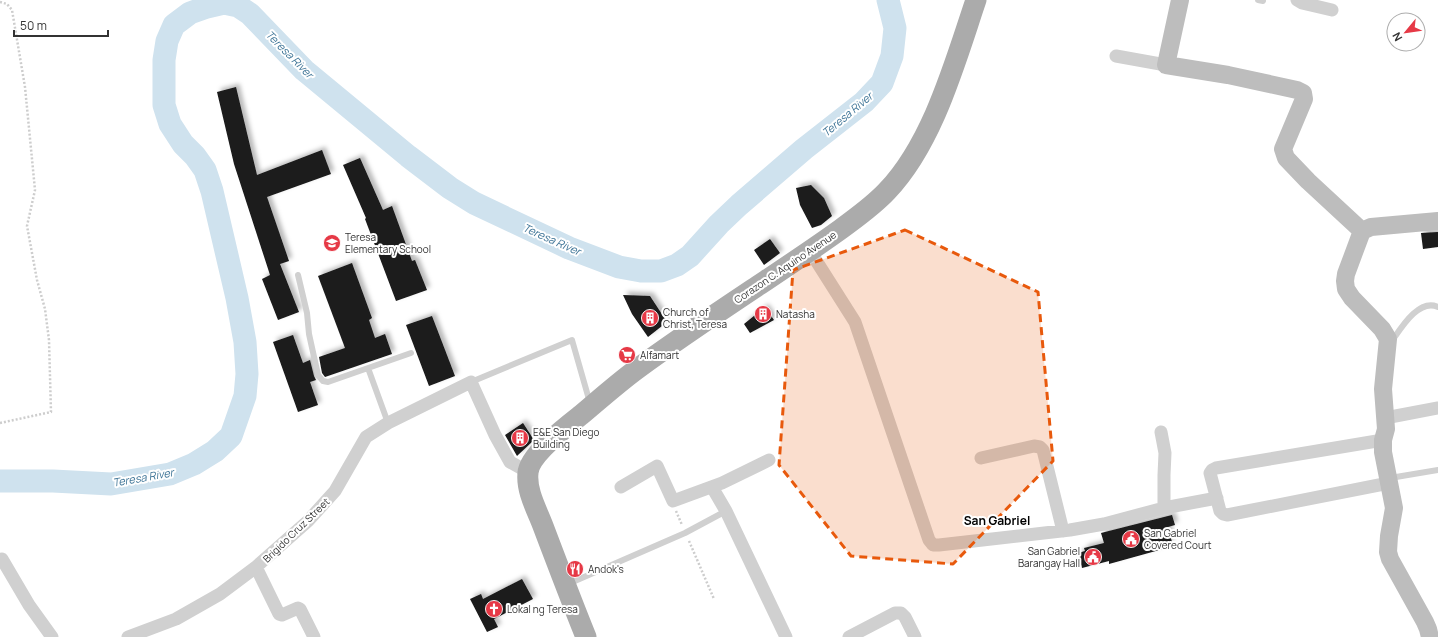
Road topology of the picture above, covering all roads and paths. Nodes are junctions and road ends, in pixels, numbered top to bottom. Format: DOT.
graph roads {
  1 [pos="976,0"];
  2 [pos="1180,0"];
  3 [pos="1297,0"];
  4 [pos="0,2"];
  5 [pos="1332,10"];
  6 [pos="1116,56"];
  7 [pos="1166,65"];
  8 [pos="1438,221"];
  9 [pos="1362,231"];
  10 [pos="810,251"];
  11 [pos="298,275"];
  12 [pos="1438,307"];
  13 [pos="1388,347"];
  14 [pos="411,353"];
  15 [pos="368,368"];
  16 [pos="471,382"];
  17 [pos="591,407"];
  18 [pos="1438,408"];
  19 [pos="1385,418"];
  20 [pos="0,423"];
  21 [pos="388,423"];
  22 [pos="1161,432"];
  23 [pos="1383,440"];
  24 [pos="980,458"];
  25 [pos="769,460"];
  26 [pos="1438,470"];
  27 [pos="528,472"];
  28 [pos="1389,481"];
  29 [pos="712,486"];
  30 [pos="621,487"];
  31 [pos="1217,498"];
  32 [pos="673,501"];
  33 [pos="1164,508"];
  34 [pos="726,511"];
  35 [pos="1063,531"];
  36 [pos="685,533"];
  37 [pos="2,559"];
  38 [pos="256,568"];
  39 [pos="565,585"];
  40 [pos="714,599"];
  41 [pos="52,637"];
  42 [pos="128,637"];
  43 [pos="314,637"];
  44 [pos="586,637"];
  45 [pos="786,637"];
  46 [pos="849,637"];
  47 [pos="915,637"];
  48 [pos="1430,637"];
  1 -- 10 [label="main road, Corazon C. Aquino Avenue"];
  2 -- 7 [label="street"];
  3 -- 5 [label="street"];
  4 -- 20 [label="path"];
  6 -- 7 [label="street"];
  7 -- 9 [label="street"];
  8 -- 9 [label="street"];
  9 -- 13 [label="street"];
  10 -- 17 [label="main road, Corazon C. Aquino Avenue"];
  10 -- 35 [label="street"];
  11 -- 15 [label="lane"];
  12 -- 13 [label="lane"];
  13 -- 19 [label="street"];
  14 -- 15 [label="lane"];
  15 -- 21 [label="lane"];
  16 -- 17 [label="lane"];
  16 -- 21 [label="street, Brigido Cruz Street"];
  16 -- 27 [label="street"];
  17 -- 27 [label="main road, Corazon C. Aquino Avenue"];
  18 -- 19 [label="street"];
  19 -- 23 [label="street"];
  21 -- 38 [label="street, Brigido Cruz Street"];
  22 -- 33 [label="street"];
  23 -- 28 [label="street"];
  23 -- 31 [label="street"];
  24 -- 35 [label="street"];
  25 -- 29 [label="street"];
  26 -- 28 [label="lane"];
  27 -- 39 [label="main road"];
  28 -- 31 [label="street"];
  28 -- 48 [label="street"];
  29 -- 32 [label="street"];
  29 -- 34 [label="street"];
  30 -- 32 [label="street"];
  31 -- 33 [label="street"];
  32 -- 36 [label="path"];
  33 -- 35 [label="street"];
  34 -- 36 [label="lane"];
  34 -- 45 [label="street"];
  36 -- 39 [label="lane"];
  36 -- 40 [label="path"];
  37 -- 41 [label="street"];
  38 -- 42 [label="street, Brigido Cruz Street"];
  38 -- 43 [label="street"];
  39 -- 44 [label="main road"];
  46 -- 47 [label="street"];
}
